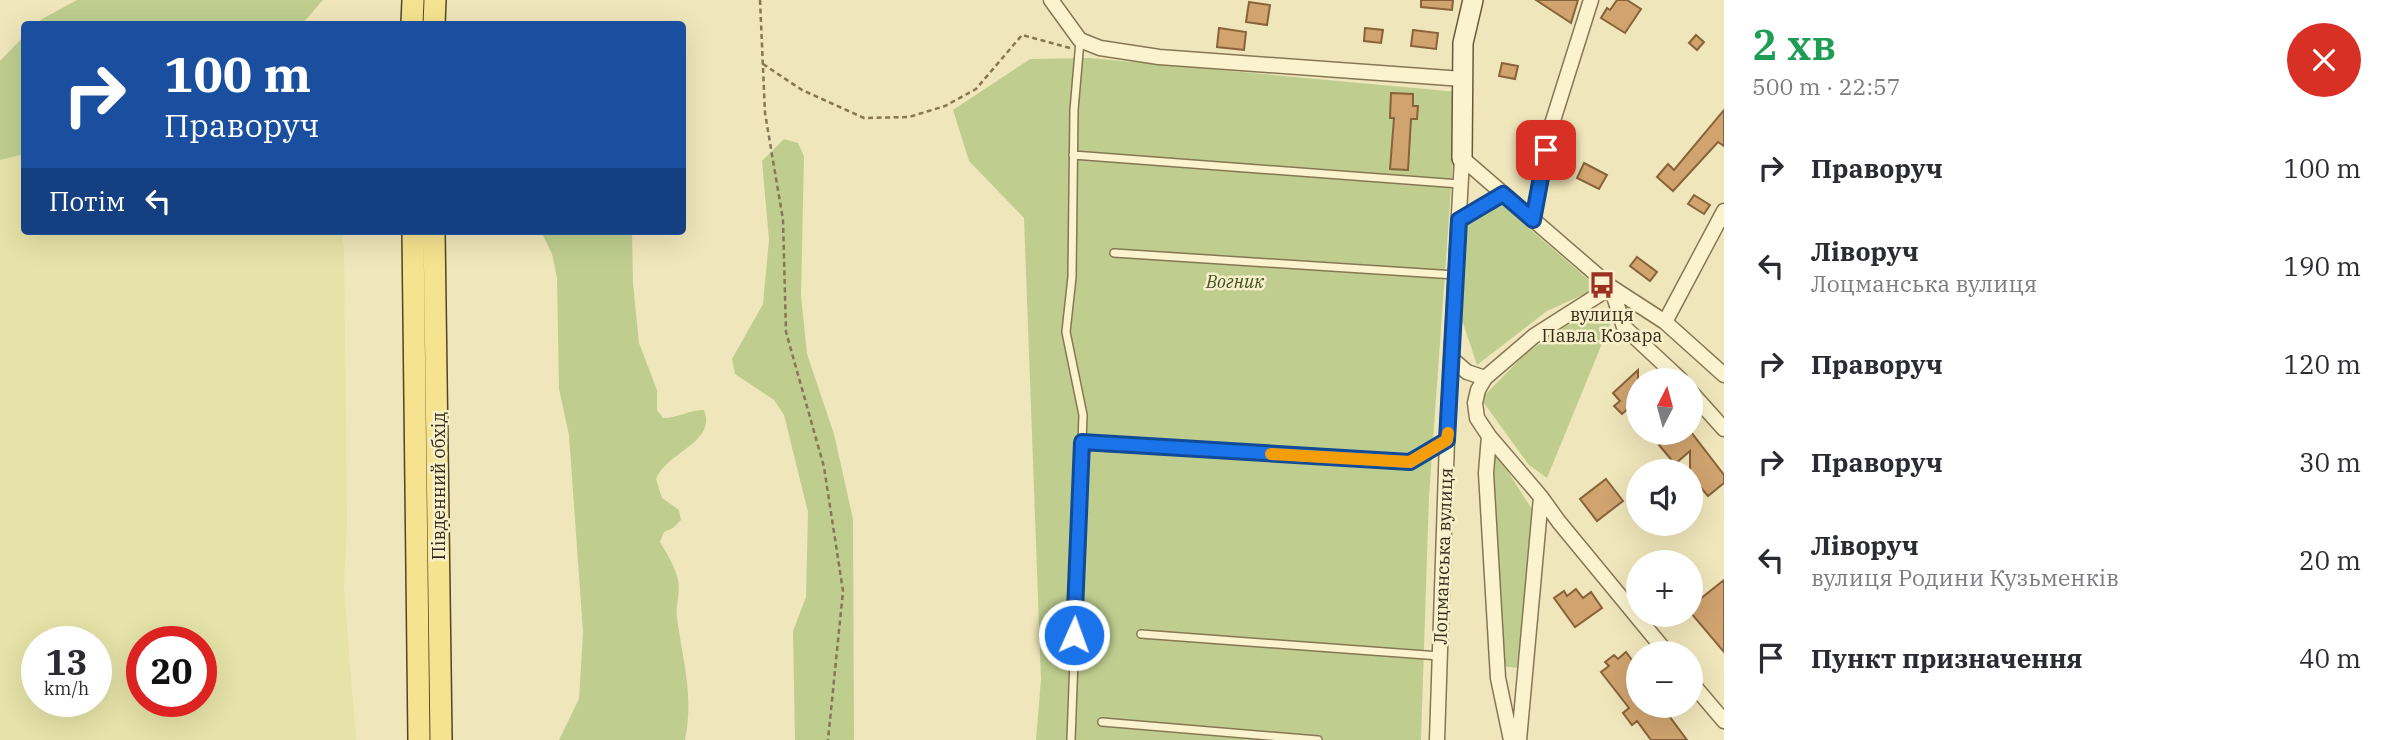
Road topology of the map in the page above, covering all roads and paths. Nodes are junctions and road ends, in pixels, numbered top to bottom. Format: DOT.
graph roads {
  1 [pos="413,0"];
  2 [pos="435,0"];
  3 [pos="760,0"];
  4 [pos="1051,0"];
  5 [pos="1473,0"];
  6 [pos="1591,0"];
  7 [pos="412,21"];
  8 [pos="433,21"];
  9 [pos="1080,46"];
  10 [pos="763,64"];
  11 [pos="1464,79"];
  12 [pos="1073,155"];
  13 [pos="1462,158"];
  14 [pos="1461,184"];
  15 [pos="1503,194"];
  16 [pos="1724,211"];
  17 [pos="1459,220"];
  18 [pos="1533,220"];
  19 [pos="413,235"];
  20 [pos="434,235"];
  21 [pos="1114,253"];
  22 [pos="1455,275"];
  23 [pos="1611,287"];
  24 [pos="1665,322"];
  25 [pos="1452,359"];
  26 [pos="1668,368"];
  27 [pos="1724,375"];
  28 [pos="1485,378"];
  29 [pos="1703,406"];
  30 [pos="1724,429"];
  31 [pos="1489,436"];
  32 [pos="1447,440"];
  33 [pos="1082,442"];
  34 [pos="1541,497"];
  35 [pos="1141,634"];
  36 [pos="1657,641"];
  37 [pos="1440,656"];
  38 [pos="1703,696"];
  39 [pos="1724,721"];
  40 [pos="1102,722"];
  41 [pos="419,740"];
  42 [pos="441,740"];
  43 [pos="828,740"];
  44 [pos="1071,740"];
  45 [pos="1318,740"];
  46 [pos="1437,740"];
  47 [pos="1511,740"];
  48 [pos="1519,740"];
  1 -- 7 [label="main road"];
  2 -- 8 [label="main road"];
  3 -- 10 [label="path"];
  4 -- 9 [label="street"];
  5 -- 11 [label="street, Лоцманська вулиця"];
  6 -- 18 [label="street"];
  9 -- 10 [label="path"];
  9 -- 11 [label="street"];
  9 -- 12 [label="lane"];
  10 -- 43 [label="path"];
  11 -- 13 [label="street, Лоцманська вулиця"];
  12 -- 14 [label="lane"];
  12 -- 33 [label="lane"];
  13 -- 14 [label="street, Лоцманська вулиця"];
  13 -- 15 [label="street"];
  14 -- 17 [label="street, Лоцманська вулиця"];
  15 -- 17 [label="lane"];
  15 -- 18 [label="street"];
  16 -- 24 [label="street"];
  17 -- 22 [label="street, Лоцманська вулиця"];
  18 -- 23 [label="street"];
  19 -- 41 [label="main road, Південний обхід"];
  20 -- 42 [label="main road, Південний обхід"];
  21 -- 22 [label="lane"];
  22 -- 25 [label="street, Лоцманська вулиця"];
  23 -- 24 [label="street"];
  23 -- 26 [label="street"];
  23 -- 28 [label="street"];
  24 -- 27 [label="street"];
  25 -- 28 [label="street"];
  25 -- 32 [label="street, Лоцманська вулиця"];
  28 -- 31 [label="street"];
  29 -- 30 [label="street"];
  31 -- 34 [label="street"];
  31 -- 47 [label="street"];
  32 -- 33 [label="lane"];
  32 -- 37 [label="street, Лоцманська вулиця"];
  33 -- 44 [label="lane"];
  34 -- 36 [label="street"];
  34 -- 48 [label="street"];
  35 -- 37 [label="lane"];
  37 -- 46 [label="street, Лоцманська вулиця"];
  38 -- 39 [label="street"];
  40 -- 45 [label="lane"];
}
